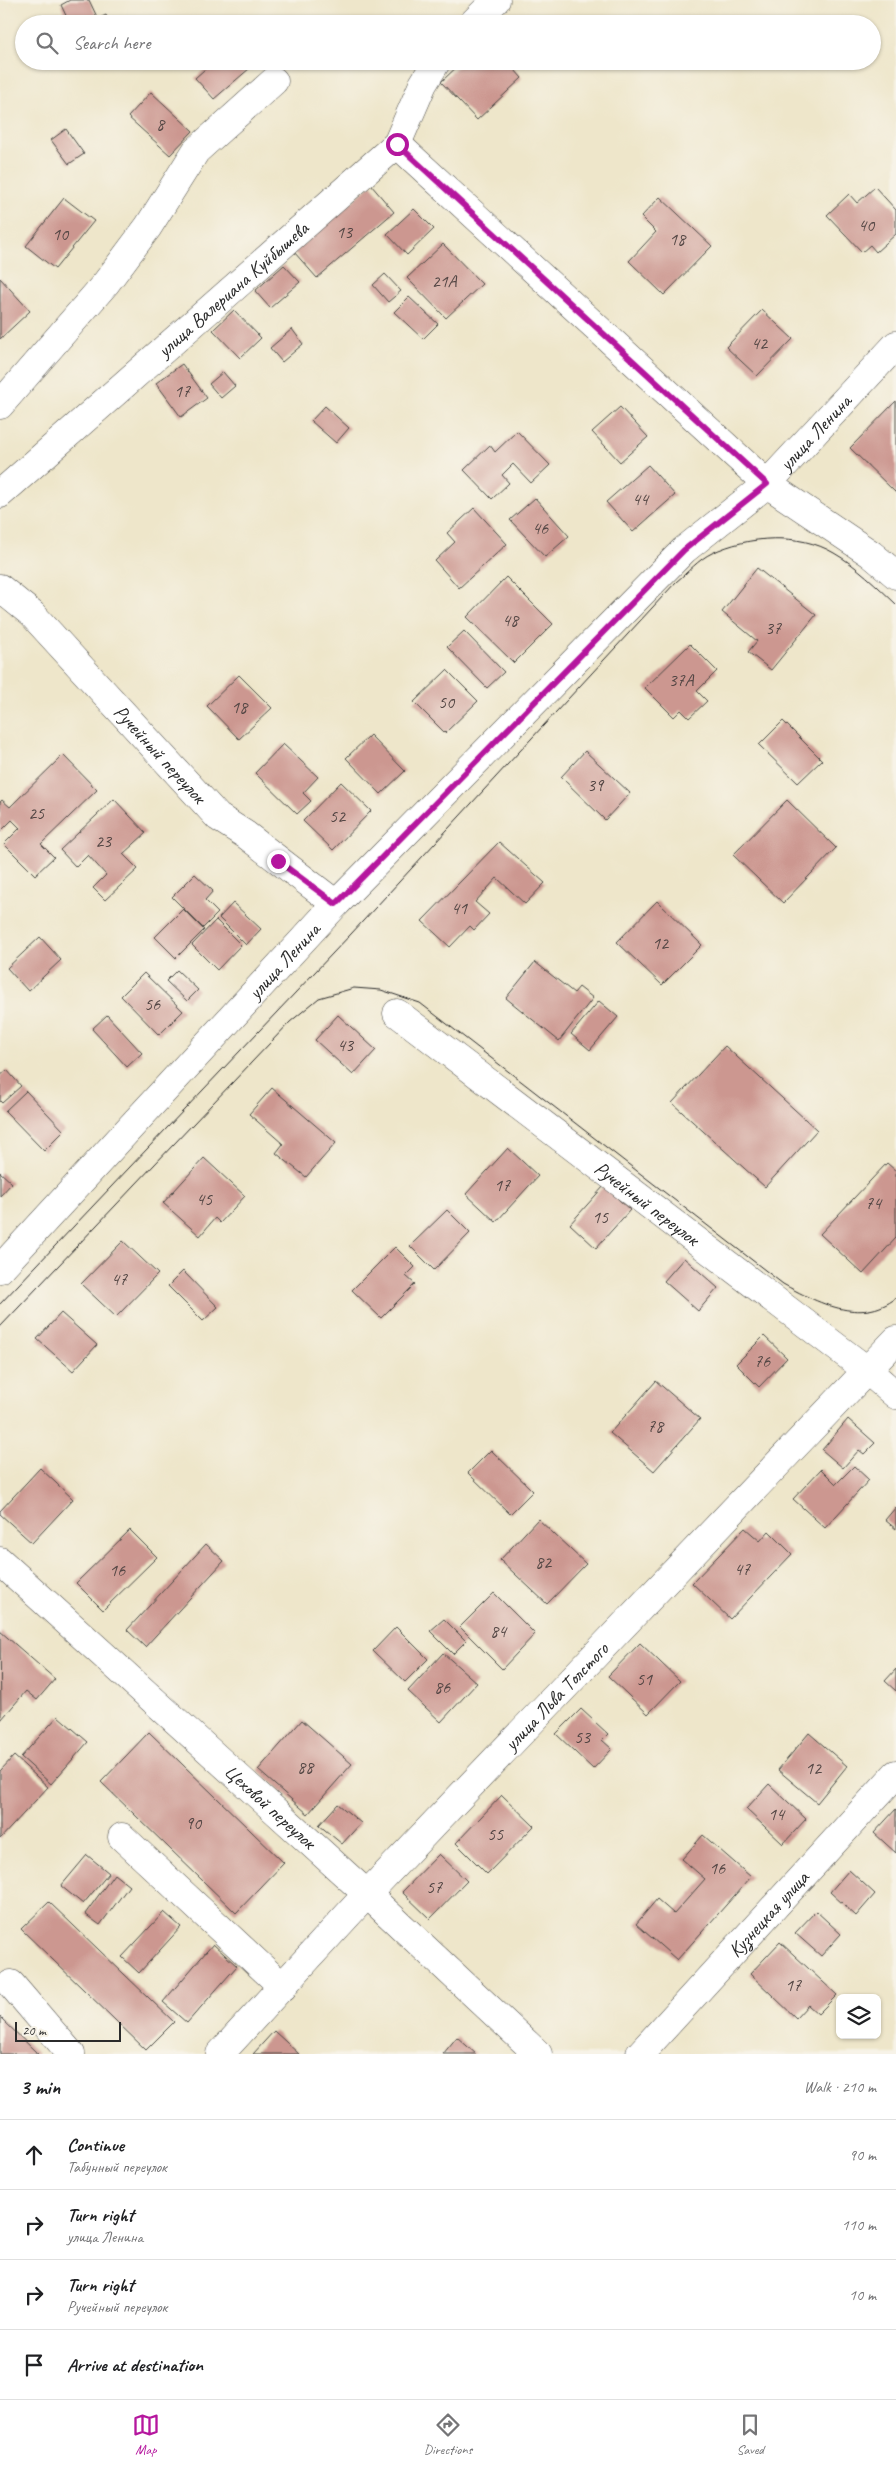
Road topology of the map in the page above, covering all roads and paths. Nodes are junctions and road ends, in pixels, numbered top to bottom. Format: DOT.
graph roads {
  1 [pos="496,0"];
  2 [pos="481,15"];
  3 [pos="432,70"];
  4 [pos="274,81"];
  5 [pos="397,144"];
  6 [pos="896,345"];
  7 [pos="0,405"];
  8 [pos="767,484"];
  9 [pos="0,494"];
  10 [pos="896,576"];
  11 [pos="0,588"];
  12 [pos="336,904"];
  13 [pos="397,1012"];
  14 [pos="0,1269"];
  15 [pos="896,1340"];
  16 [pos="868,1372"];
  17 [pos="896,1395"];
  18 [pos="0,1561"];
  19 [pos="896,1774"];
  20 [pos="122,1837"];
  21 [pos="367,1894"];
  22 [pos="10,1984"];
  23 [pos="283,1987"];
  24 [pos="70,2054"];
  25 [pos="220,2054"];
  26 [pos="538,2054"];
  27 [pos="640,2054"];
  1 -- 2 [label="street"];
  3 -- 5 [label="street, улица Валериана Куйбышева"];
  4 -- 7 [label="street"];
  5 -- 8 [label="street"];
  5 -- 9 [label="street, улица Валериана Куйбышева"];
  6 -- 8 [label="street, улица Ленина"];
  8 -- 10 [label="street"];
  8 -- 12 [label="street, улица Ленина"];
  11 -- 12 [label="street, Ручейный переулок"];
  12 -- 14 [label="street, улица Ленина"];
  13 -- 16 [label="street, Ручейный переулок"];
  15 -- 16 [label="street, улица Льва Толстого"];
  16 -- 17 [label="street, Ручейный переулок"];
  16 -- 21 [label="street, улица Льва Толстого"];
  18 -- 21 [label="street, Цеховой переулок"];
  19 -- 27 [label="street, Кузнецкая улица"];
  20 -- 23 [label="street"];
  21 -- 23 [label="street, улица Льва Толстого"];
  21 -- 26 [label="street, Цеховой переулок"];
  22 -- 24 [label="street"];
  23 -- 25 [label="street, улица Льва Толстого"];
}
